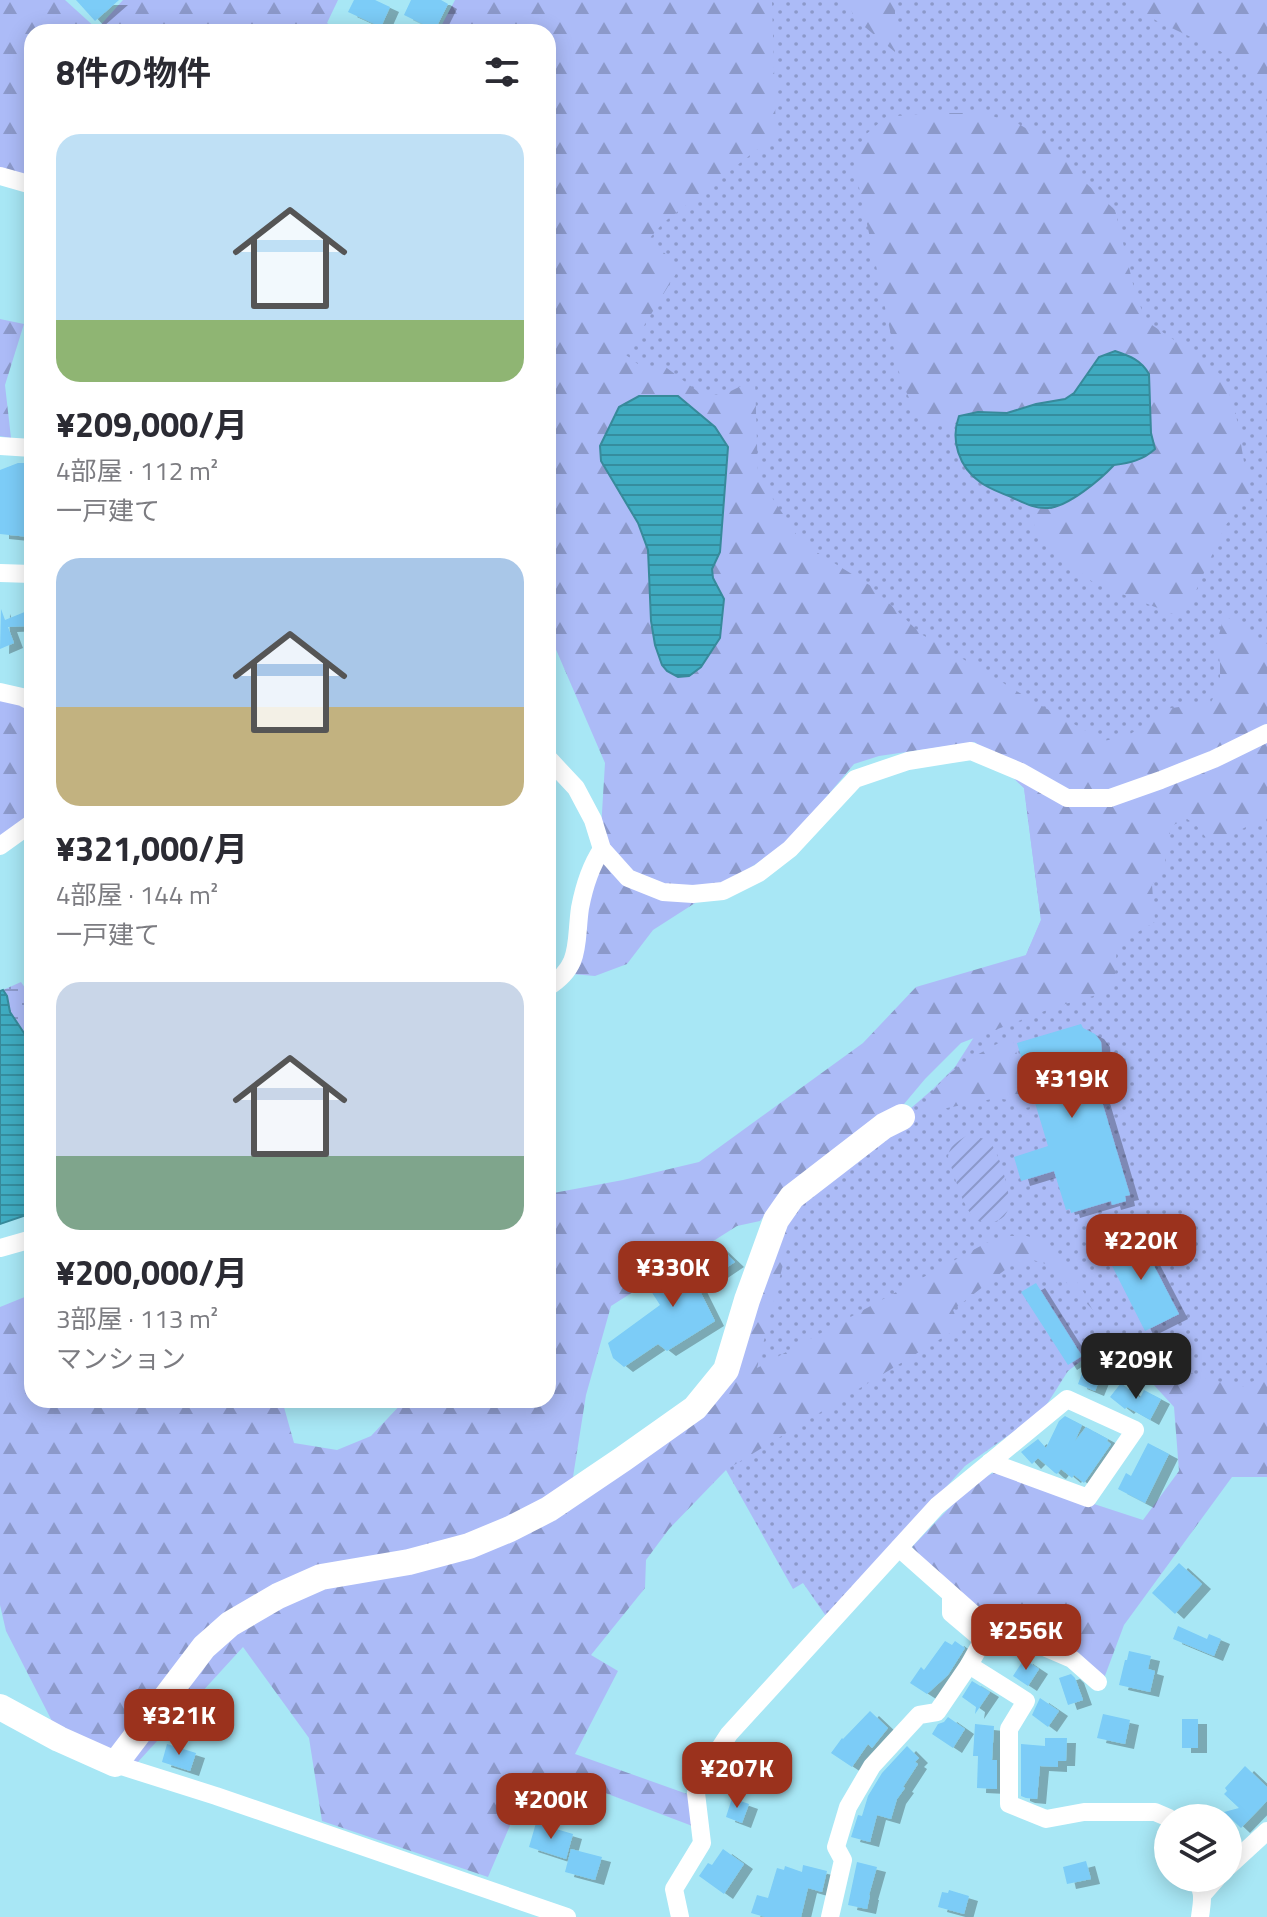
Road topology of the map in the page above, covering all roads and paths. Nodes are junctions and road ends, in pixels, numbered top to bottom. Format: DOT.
graph roads {
  1 [pos="0,176"];
  2 [pos="24,183"];
  3 [pos="0,446"];
  4 [pos="24,448"];
  5 [pos="0,573"];
  6 [pos="24,574"];
  7 [pos="0,692"];
  8 [pos="24,698"];
  9 [pos="1267,733"];
  10 [pos="556,766"];
  11 [pos="24,829"];
  12 [pos="0,846"];
  13 [pos="602,849"];
  14 [pos="556,981"];
  15 [pos="902,1117"];
  16 [pos="24,1241"];
  17 [pos="0,1248"];
  18 [pos="990,1462"];
  19 [pos="899,1548"];
  20 [pos="951,1596"];
  21 [pos="969,1665"];
  22 [pos="1098,1682"];
  23 [pos="0,1707"];
  24 [pos="115,1764"];
  25 [pos="1154,1812"];
  26 [pos="1267,1831"];
  27 [pos="1242,1854"];
  28 [pos="1203,1894"];
  29 [pos="567,1917"];
  30 [pos="680,1917"];
  31 [pos="830,1917"];
  32 [pos="1200,1917"];
  1 -- 2 [label="street"];
  3 -- 4 [label="street"];
  5 -- 6 [label="street"];
  7 -- 8 [label="street"];
  9 -- 13 [label="street"];
  10 -- 13 [label="street"];
  11 -- 12 [label="street"];
  13 -- 14 [label="street"];
  15 -- 24 [label="street"];
  16 -- 17 [label="street"];
  18 -- 18 [label="street"];
  18 -- 19 [label="street"];
  19 -- 20 [label="street"];
  19 -- 30 [label="street"];
  20 -- 21 [label="street"];
  20 -- 22 [label="street"];
  21 -- 25 [label="street"];
  21 -- 31 [label="street"];
  23 -- 24 [label="street"];
  24 -- 29 [label="street"];
  26 -- 27 [label="street"];
  28 -- 32 [label="street"];
}
